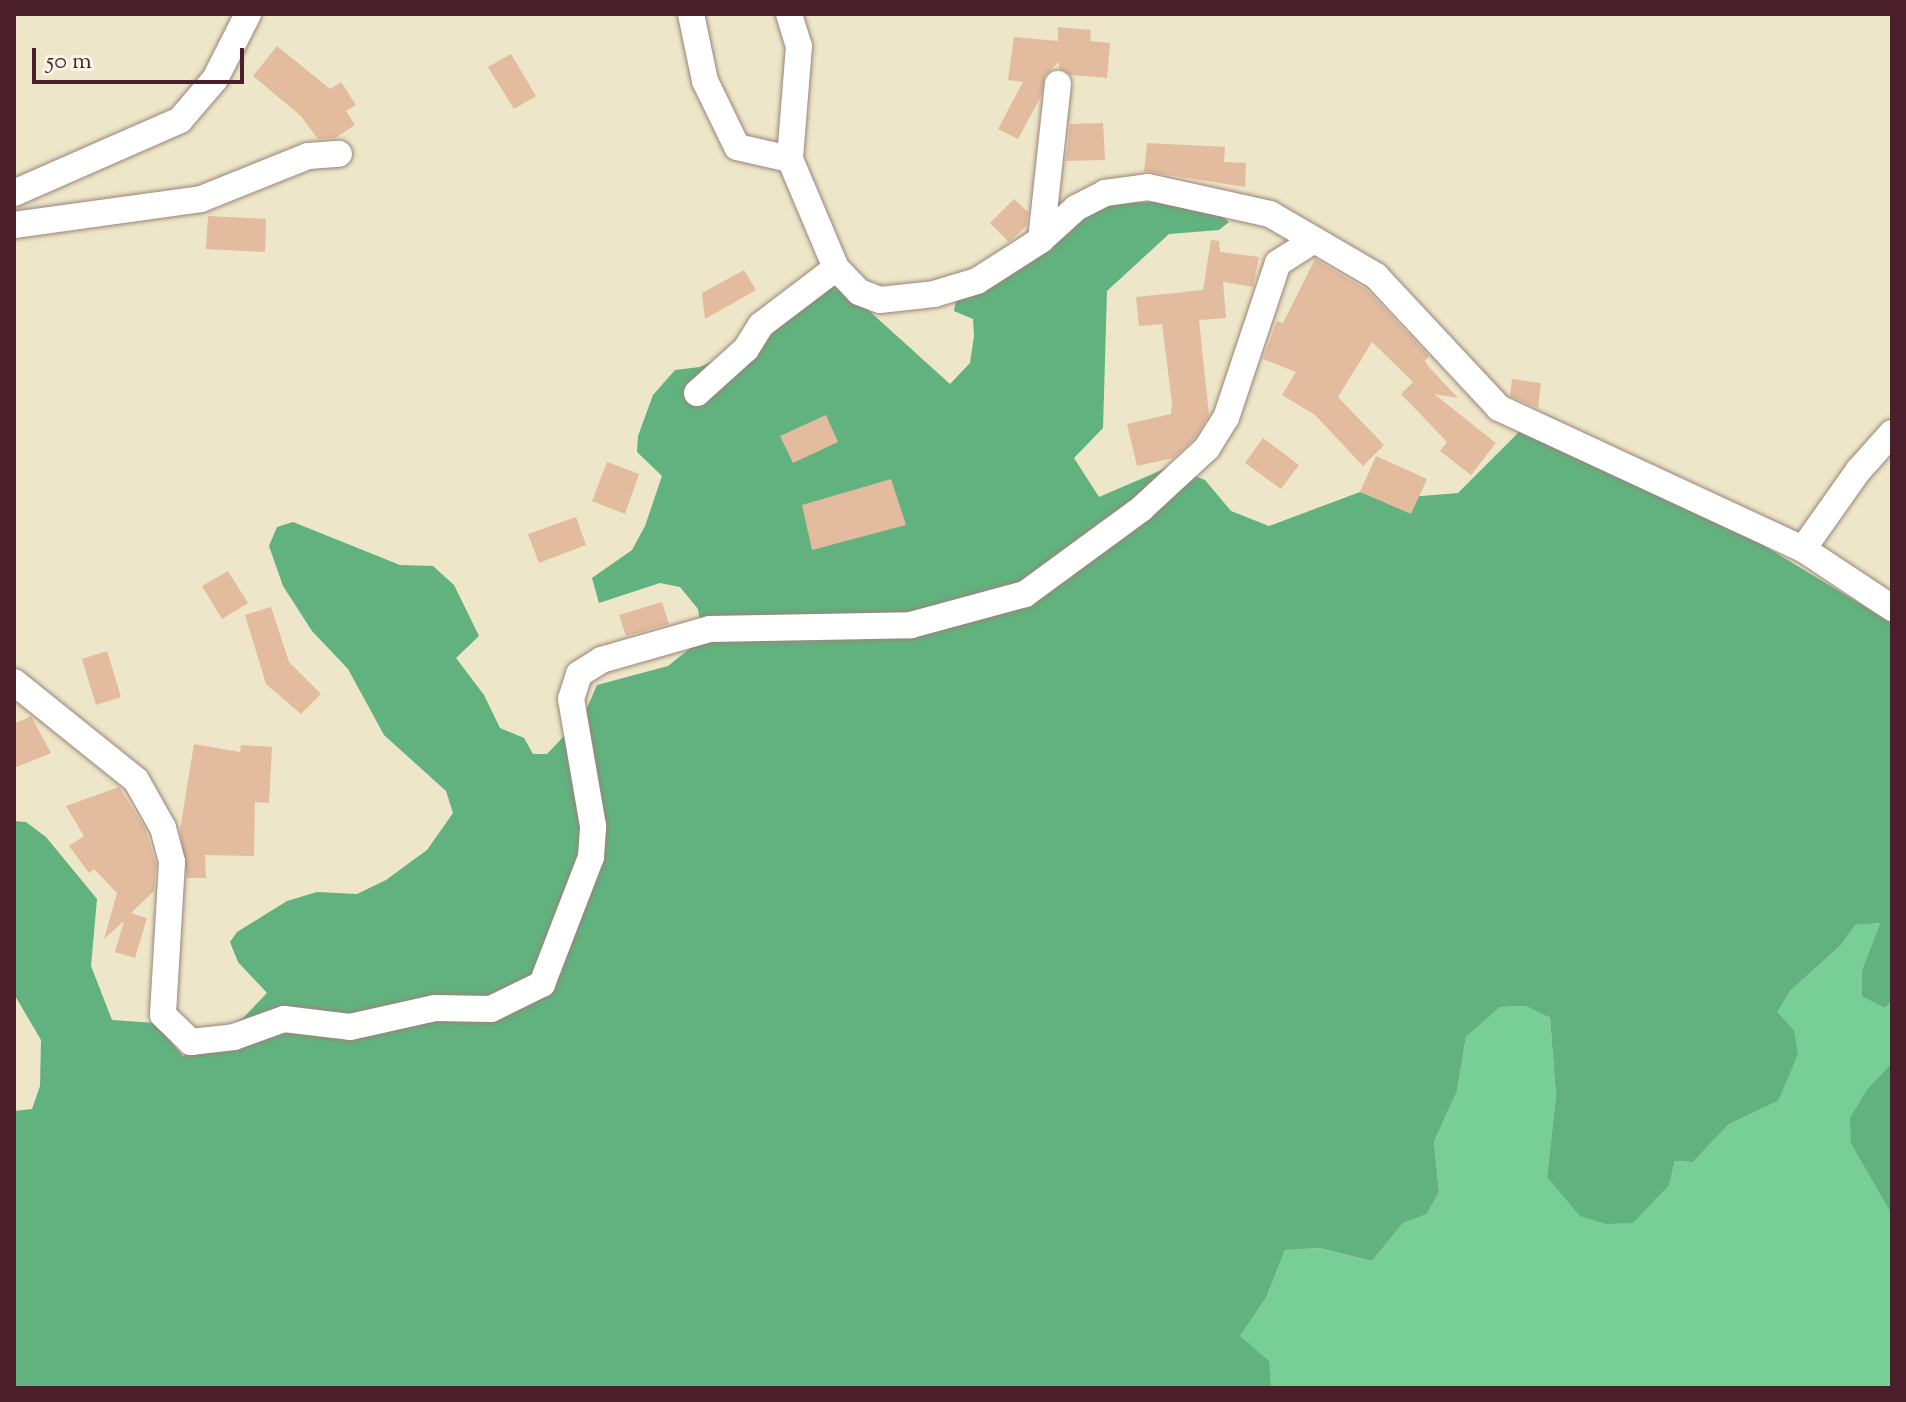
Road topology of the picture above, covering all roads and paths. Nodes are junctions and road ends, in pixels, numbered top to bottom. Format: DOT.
graph roads {
  1 [pos="248,14"];
  2 [pos="691,14"];
  3 [pos="789,14"];
  4 [pos="1058,84"];
  5 [pos="339,154"];
  6 [pos="790,159"];
  7 [pos="14,193"];
  8 [pos="14,225"];
  9 [pos="1041,240"];
  10 [pos="1314,240"];
  11 [pos="836,268"];
  12 [pos="697,393"];
  13 [pos="1892,433"];
  14 [pos="1803,549"];
  15 [pos="1892,608"];
  16 [pos="20,692"];
  1 -- 7 [label="street"];
  2 -- 6 [label="street"];
  3 -- 6 [label="street"];
  4 -- 9 [label="street"];
  5 -- 8 [label="street"];
  6 -- 11 [label="street"];
  9 -- 10 [label="street"];
  9 -- 11 [label="street"];
  10 -- 14 [label="street"];
  10 -- 16 [label="street"];
  11 -- 12 [label="street"];
  13 -- 14 [label="street"];
  14 -- 15 [label="street"];
}
